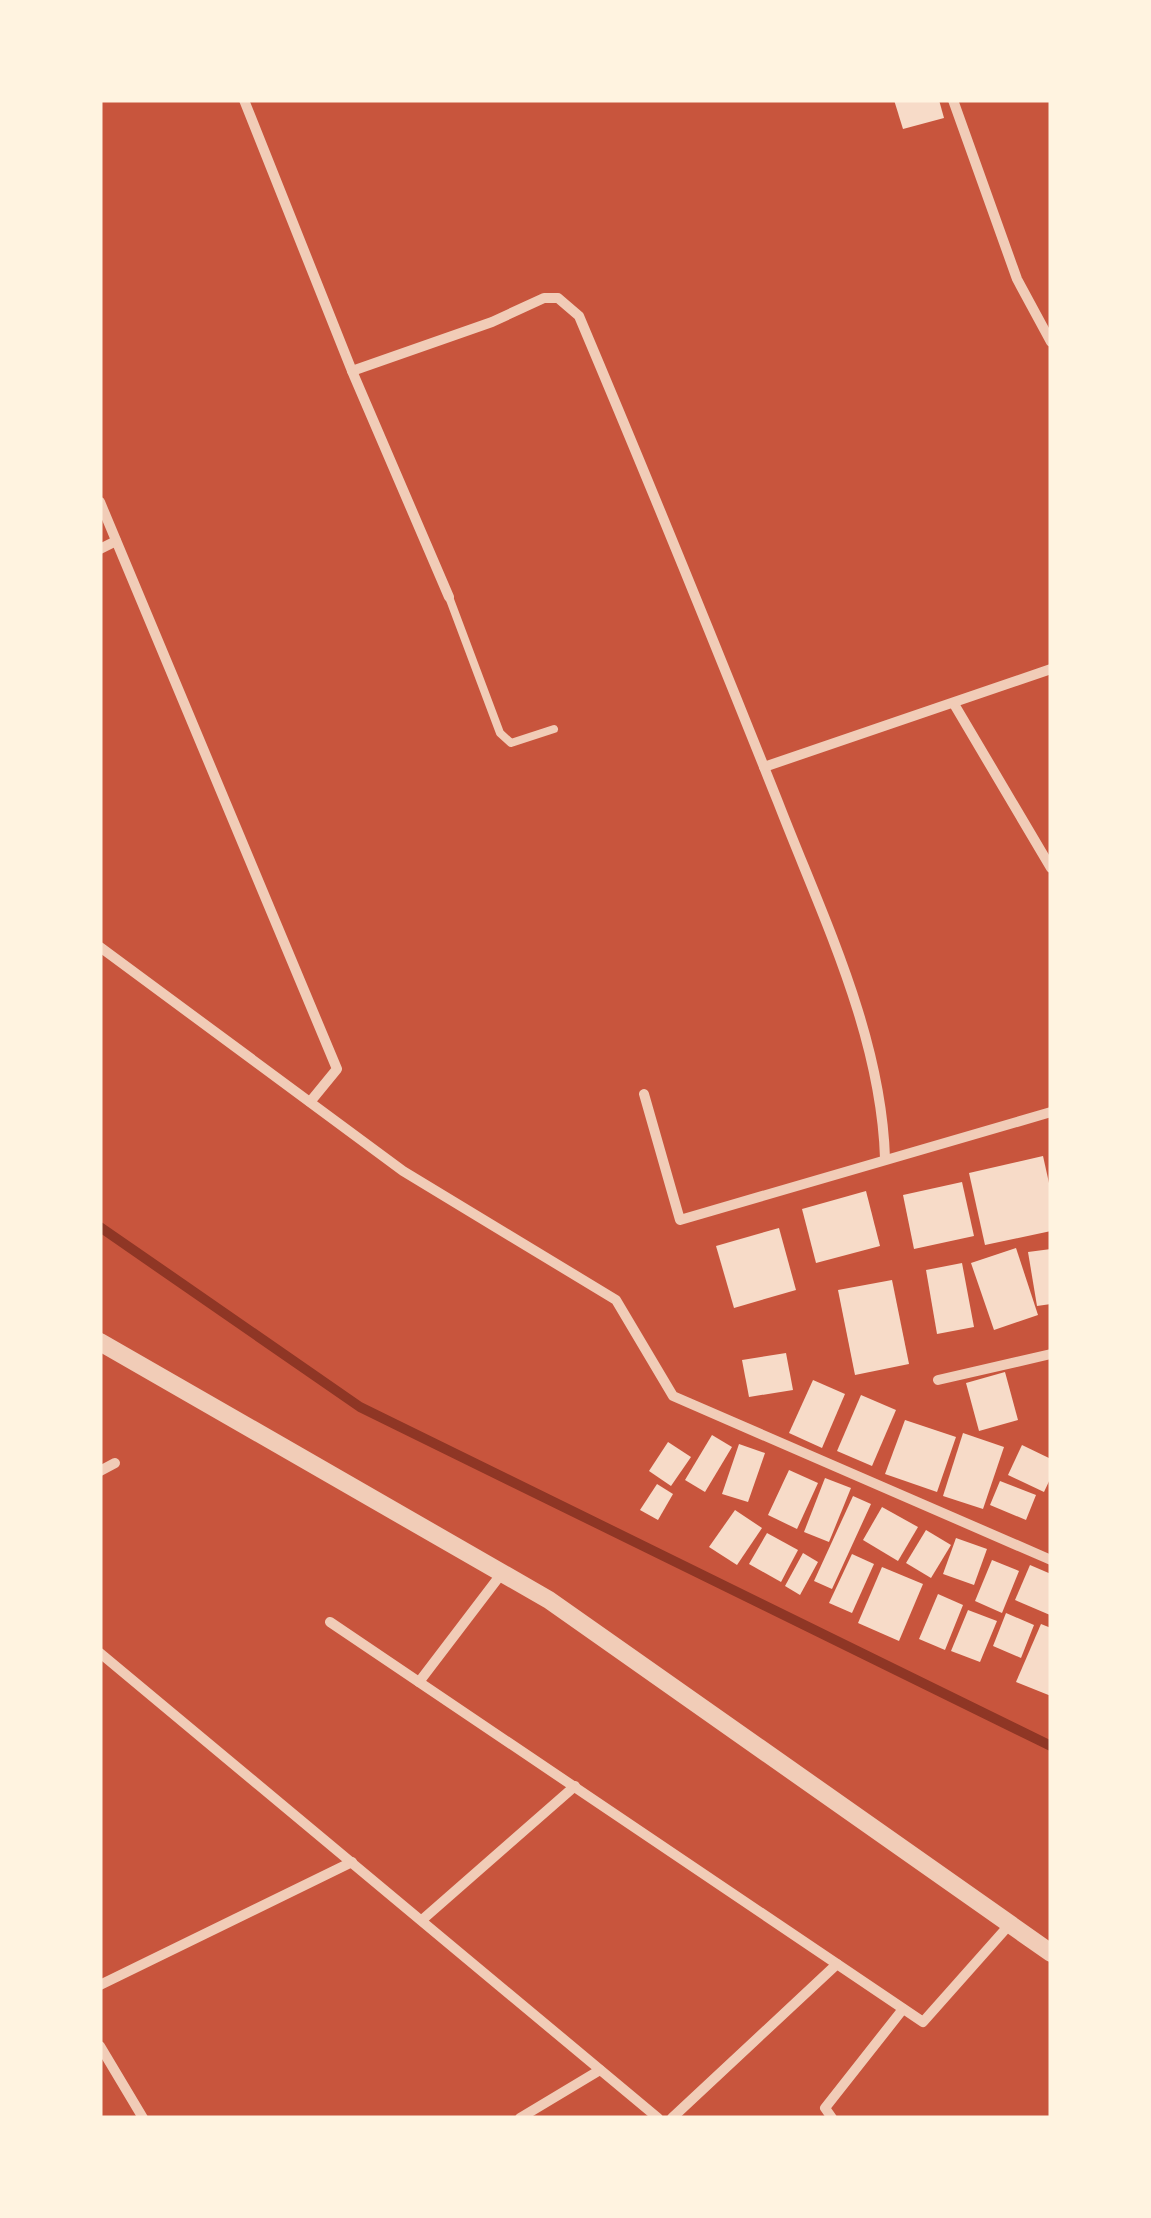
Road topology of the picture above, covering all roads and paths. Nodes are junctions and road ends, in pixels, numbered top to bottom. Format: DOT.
graph roads {
  1 [pos="244,100"];
  2 [pos="953,100"];
  3 [pos="1051,342"];
  4 [pos="352,371"];
  5 [pos="100,502"];
  6 [pos="116,541"];
  7 [pos="100,548"];
  8 [pos="448,596"];
  9 [pos="1051,669"];
  10 [pos="954,704"];
  11 [pos="554,729"];
  12 [pos="764,767"];
  13 [pos="1051,868"];
  14 [pos="100,946"];
  15 [pos="644,1094"];
  16 [pos="310,1102"];
  17 [pos="1051,1112"];
  18 [pos="885,1158"];
  19 [pos="100,1342"];
  20 [pos="1051,1354"];
  21 [pos="938,1380"];
  22 [pos="116,1463"];
  23 [pos="100,1471"];
  24 [pos="1051,1560"];
  25 [pos="502,1574"];
  26 [pos="330,1622"];
  27 [pos="100,1652"];
  28 [pos="419,1682"];
  29 [pos="575,1786"];
  30 [pos="352,1862"];
  31 [pos="422,1920"];
  32 [pos="1010,1924"];
  33 [pos="1051,1953"];
  34 [pos="837,1964"];
  35 [pos="100,1985"];
  36 [pos="903,2008"];
  37 [pos="100,2046"];
  38 [pos="600,2070"];
  39 [pos="143,2118"];
  40 [pos="520,2118"];
  41 [pos="658,2118"];
  42 [pos="672,2118"];
  43 [pos="832,2118"];
  1 -- 4 [label="street"];
  2 -- 3 [label="street"];
  4 -- 8 [label="street"];
  4 -- 12 [label="street"];
  5 -- 6 [label="street"];
  6 -- 7 [label="street"];
  6 -- 16 [label="street"];
  8 -- 11 [label="lane"];
  9 -- 10 [label="street"];
  10 -- 12 [label="street"];
  10 -- 13 [label="street"];
  12 -- 18 [label="street"];
  14 -- 16 [label="street"];
  15 -- 18 [label="street"];
  16 -- 24 [label="street"];
  17 -- 18 [label="street"];
  19 -- 25 [label="street"];
  20 -- 21 [label="street"];
  22 -- 23 [label="street"];
  25 -- 28 [label="street"];
  25 -- 32 [label="street"];
  26 -- 28 [label="street"];
  27 -- 30 [label="street"];
  28 -- 29 [label="street"];
  29 -- 31 [label="street"];
  29 -- 34 [label="street"];
  30 -- 31 [label="street"];
  30 -- 35 [label="street"];
  31 -- 38 [label="street"];
  32 -- 33 [label="street"];
  32 -- 36 [label="street"];
  34 -- 36 [label="street"];
  34 -- 42 [label="street"];
  36 -- 43 [label="street"];
  37 -- 39 [label="street"];
  38 -- 40 [label="street"];
  38 -- 41 [label="street"];
}
